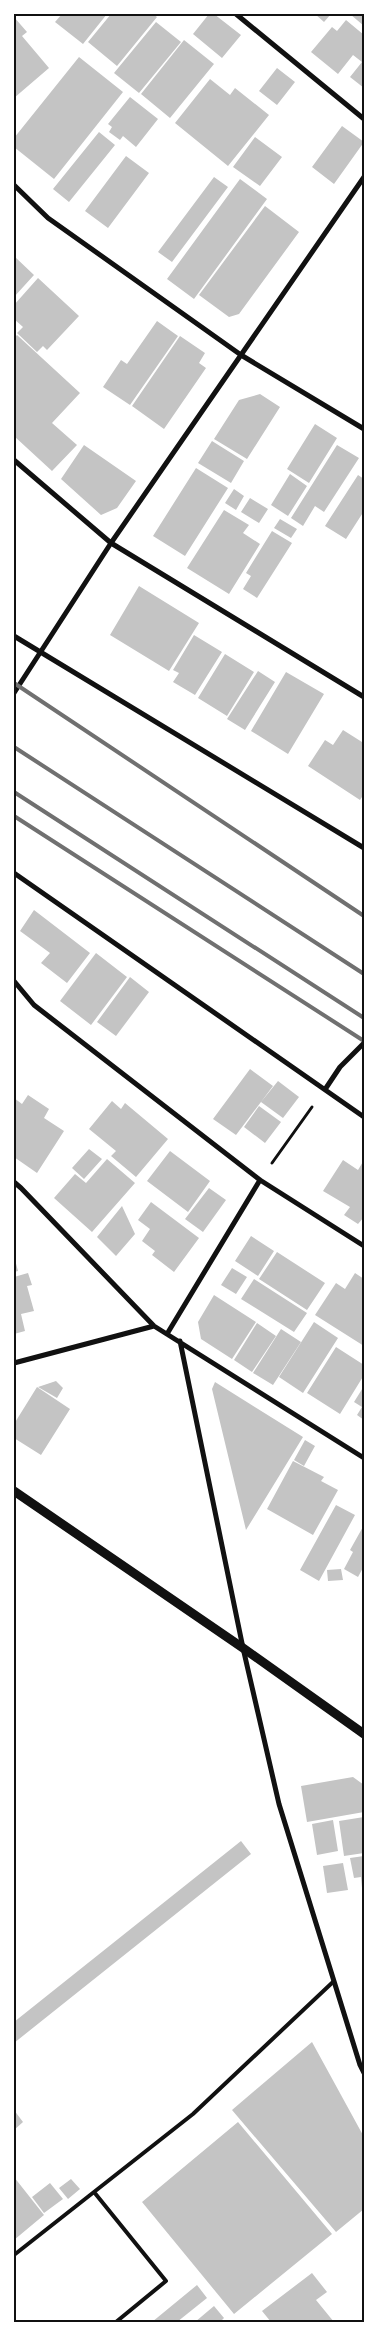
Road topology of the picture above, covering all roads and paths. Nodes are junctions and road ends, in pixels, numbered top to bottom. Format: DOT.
graph roads {
  1 [pos="236,14"];
  2 [pos="364,119"];
  3 [pos="364,177"];
  4 [pos="14,185"];
  5 [pos="241,355"];
  6 [pos="364,429"];
  7 [pos="14,460"];
  8 [pos="111,542"];
  9 [pos="14,636"];
  10 [pos="40,653"];
  11 [pos="14,693"];
  12 [pos="364,697"];
  13 [pos="364,848"];
  14 [pos="14,873"];
  15 [pos="14,981"];
  16 [pos="364,1043"];
  17 [pos="326,1088"];
  18 [pos="364,1117"];
  19 [pos="260,1180"];
  20 [pos="14,1182"];
  21 [pos="364,1246"];
  22 [pos="154,1326"];
  23 [pos="167,1334"];
  24 [pos="180,1342"];
  25 [pos="14,1363"];
  26 [pos="364,1458"];
  27 [pos="14,1491"];
  28 [pos="243,1648"];
  29 [pos="364,1734"];
  30 [pos="334,1981"];
  31 [pos="362,2065"];
  32 [pos="364,2072"];
  33 [pos="94,2192"];
  34 [pos="14,2255"];
  35 [pos="116,2322"];
  1 -- 2 [label="street"];
  3 -- 5 [label="street"];
  4 -- 5 [label="street"];
  5 -- 6 [label="street"];
  5 -- 8 [label="street"];
  7 -- 8 [label="street"];
  8 -- 10 [label="street"];
  8 -- 12 [label="street"];
  9 -- 10 [label="street"];
  10 -- 11 [label="street"];
  10 -- 13 [label="street"];
  14 -- 17 [label="street"];
  15 -- 19 [label="street"];
  16 -- 17 [label="street"];
  17 -- 18 [label="street"];
  17 -- 19 [label="path"];
  19 -- 21 [label="street"];
  19 -- 23 [label="street"];
  20 -- 22 [label="street"];
  22 -- 23 [label="street"];
  22 -- 25 [label="street"];
  23 -- 24 [label="street"];
  24 -- 26 [label="street"];
  24 -- 28 [label="street"];
  27 -- 28 [label="street"];
  28 -- 29 [label="street"];
  28 -- 30 [label="street"];
  30 -- 31 [label="street"];
  30 -- 33 [label="lane"];
  31 -- 32 [label="street"];
  33 -- 34 [label="lane"];
  33 -- 35 [label="lane"];
}
